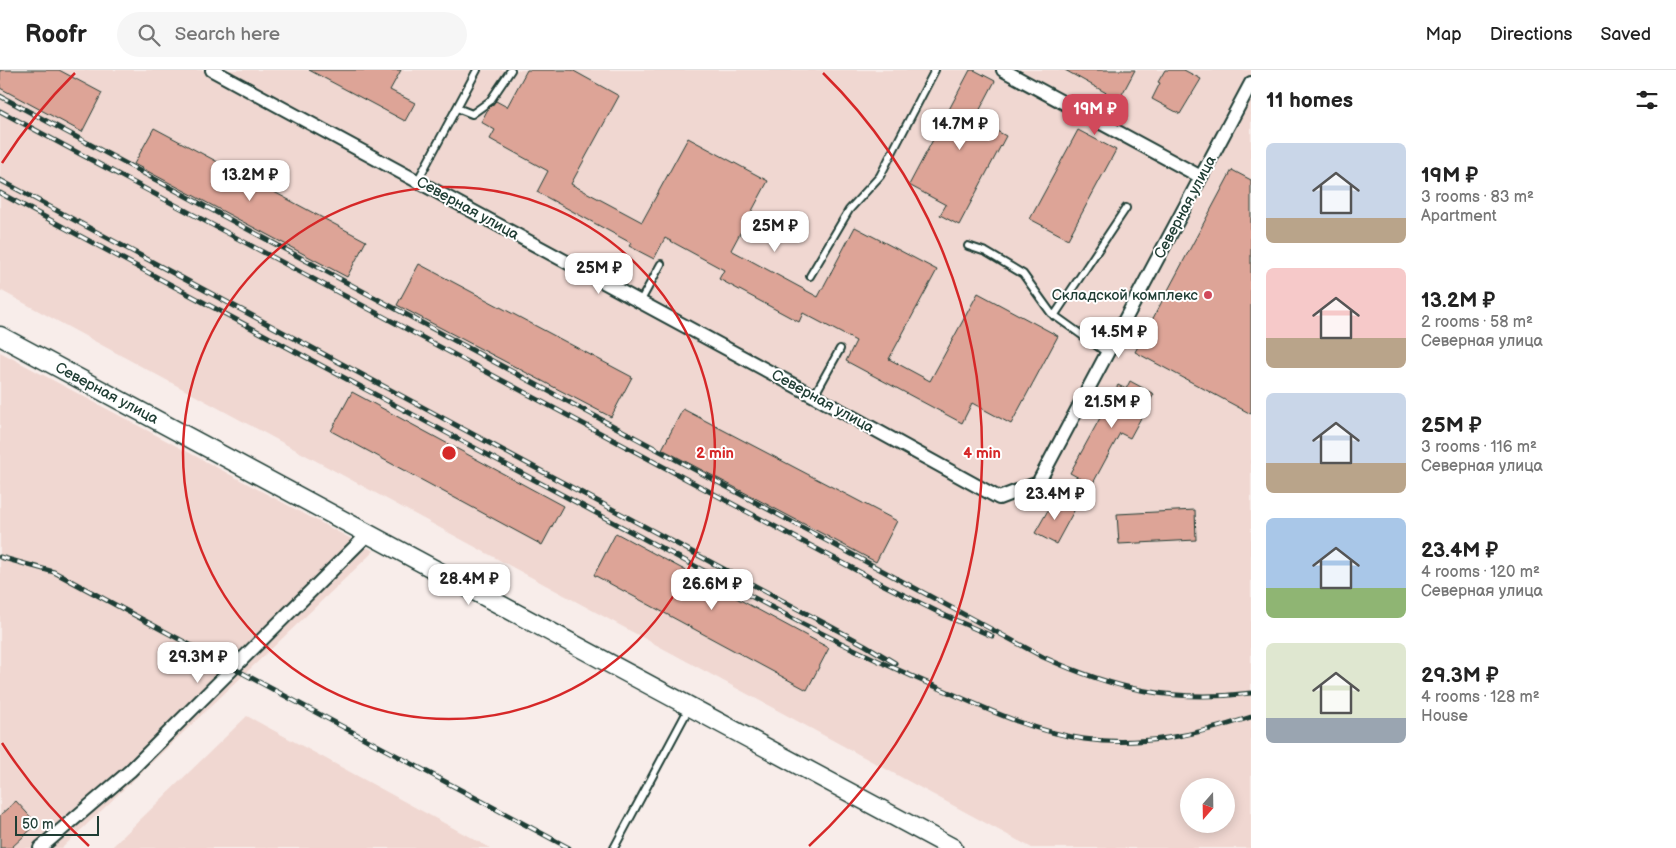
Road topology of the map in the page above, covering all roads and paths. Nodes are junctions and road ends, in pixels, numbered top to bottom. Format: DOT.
graph roads {
  1 [pos="212,70"];
  2 [pos="477,70"];
  3 [pos="511,70"];
  4 [pos="935,70"];
  5 [pos="1002,70"];
  6 [pos="1251,84"];
  7 [pos="457,108"];
  8 [pos="1201,177"];
  9 [pos="418,180"];
  10 [pos="1126,208"];
  11 [pos="968,246"];
  12 [pos="661,264"];
  13 [pos="810,276"];
  14 [pos="640,302"];
  15 [pos="1054,316"];
  16 [pos="0,336"];
  17 [pos="840,349"];
  18 [pos="1107,353"];
  19 [pos="814,396"];
  20 [pos="368,534"];
  21 [pos="690,706"];
  22 [pos="40,848"];
  23 [pos="614,848"];
  24 [pos="953,848"];
  1 -- 9 [label="street, Северная улица"];
  2 -- 7 [label="lane"];
  3 -- 7 [label="lane"];
  4 -- 13 [label="lane"];
  5 -- 8 [label="street"];
  6 -- 8 [label="street, Северная улица"];
  7 -- 9 [label="lane"];
  8 -- 18 [label="street, Северная улица"];
  9 -- 14 [label="street, Северная улица"];
  10 -- 15 [label="lane"];
  11 -- 15 [label="lane"];
  12 -- 14 [label="lane"];
  14 -- 19 [label="street, Северная улица"];
  15 -- 18 [label="lane"];
  16 -- 20 [label="main road, Северная улица"];
  17 -- 19 [label="lane"];
  18 -- 19 [label="street, Северная улица"];
  20 -- 21 [label="main road, Северная улица"];
  20 -- 22 [label="street"];
  21 -- 23 [label="lane"];
  21 -- 24 [label="main road, Северная улица"];
}
